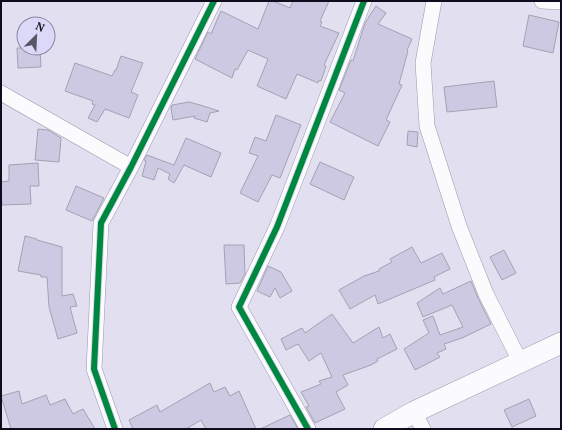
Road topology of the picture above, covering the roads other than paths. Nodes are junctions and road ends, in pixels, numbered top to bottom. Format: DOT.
graph roads {
  1 [pos="214,1"];
  2 [pos="364,1"];
  3 [pos="434,1"];
  4 [pos="542,1"];
  5 [pos="561,2"];
  6 [pos="1,93"];
  7 [pos="131,167"];
  8 [pos="561,343"];
  9 [pos="521,363"];
  10 [pos="418,421"];
  11 [pos="115,429"];
  12 [pos="308,429"];
  13 [pos="384,429"];
  1 -- 7 [label="street"];
  2 -- 12 [label="street"];
  3 -- 9 [label="street"];
  4 -- 5 [label="street"];
  6 -- 7 [label="street"];
  7 -- 11 [label="street"];
  8 -- 9 [label="main road"];
  9 -- 10 [label="main road"];
  10 -- 13 [label="main road"];
}
